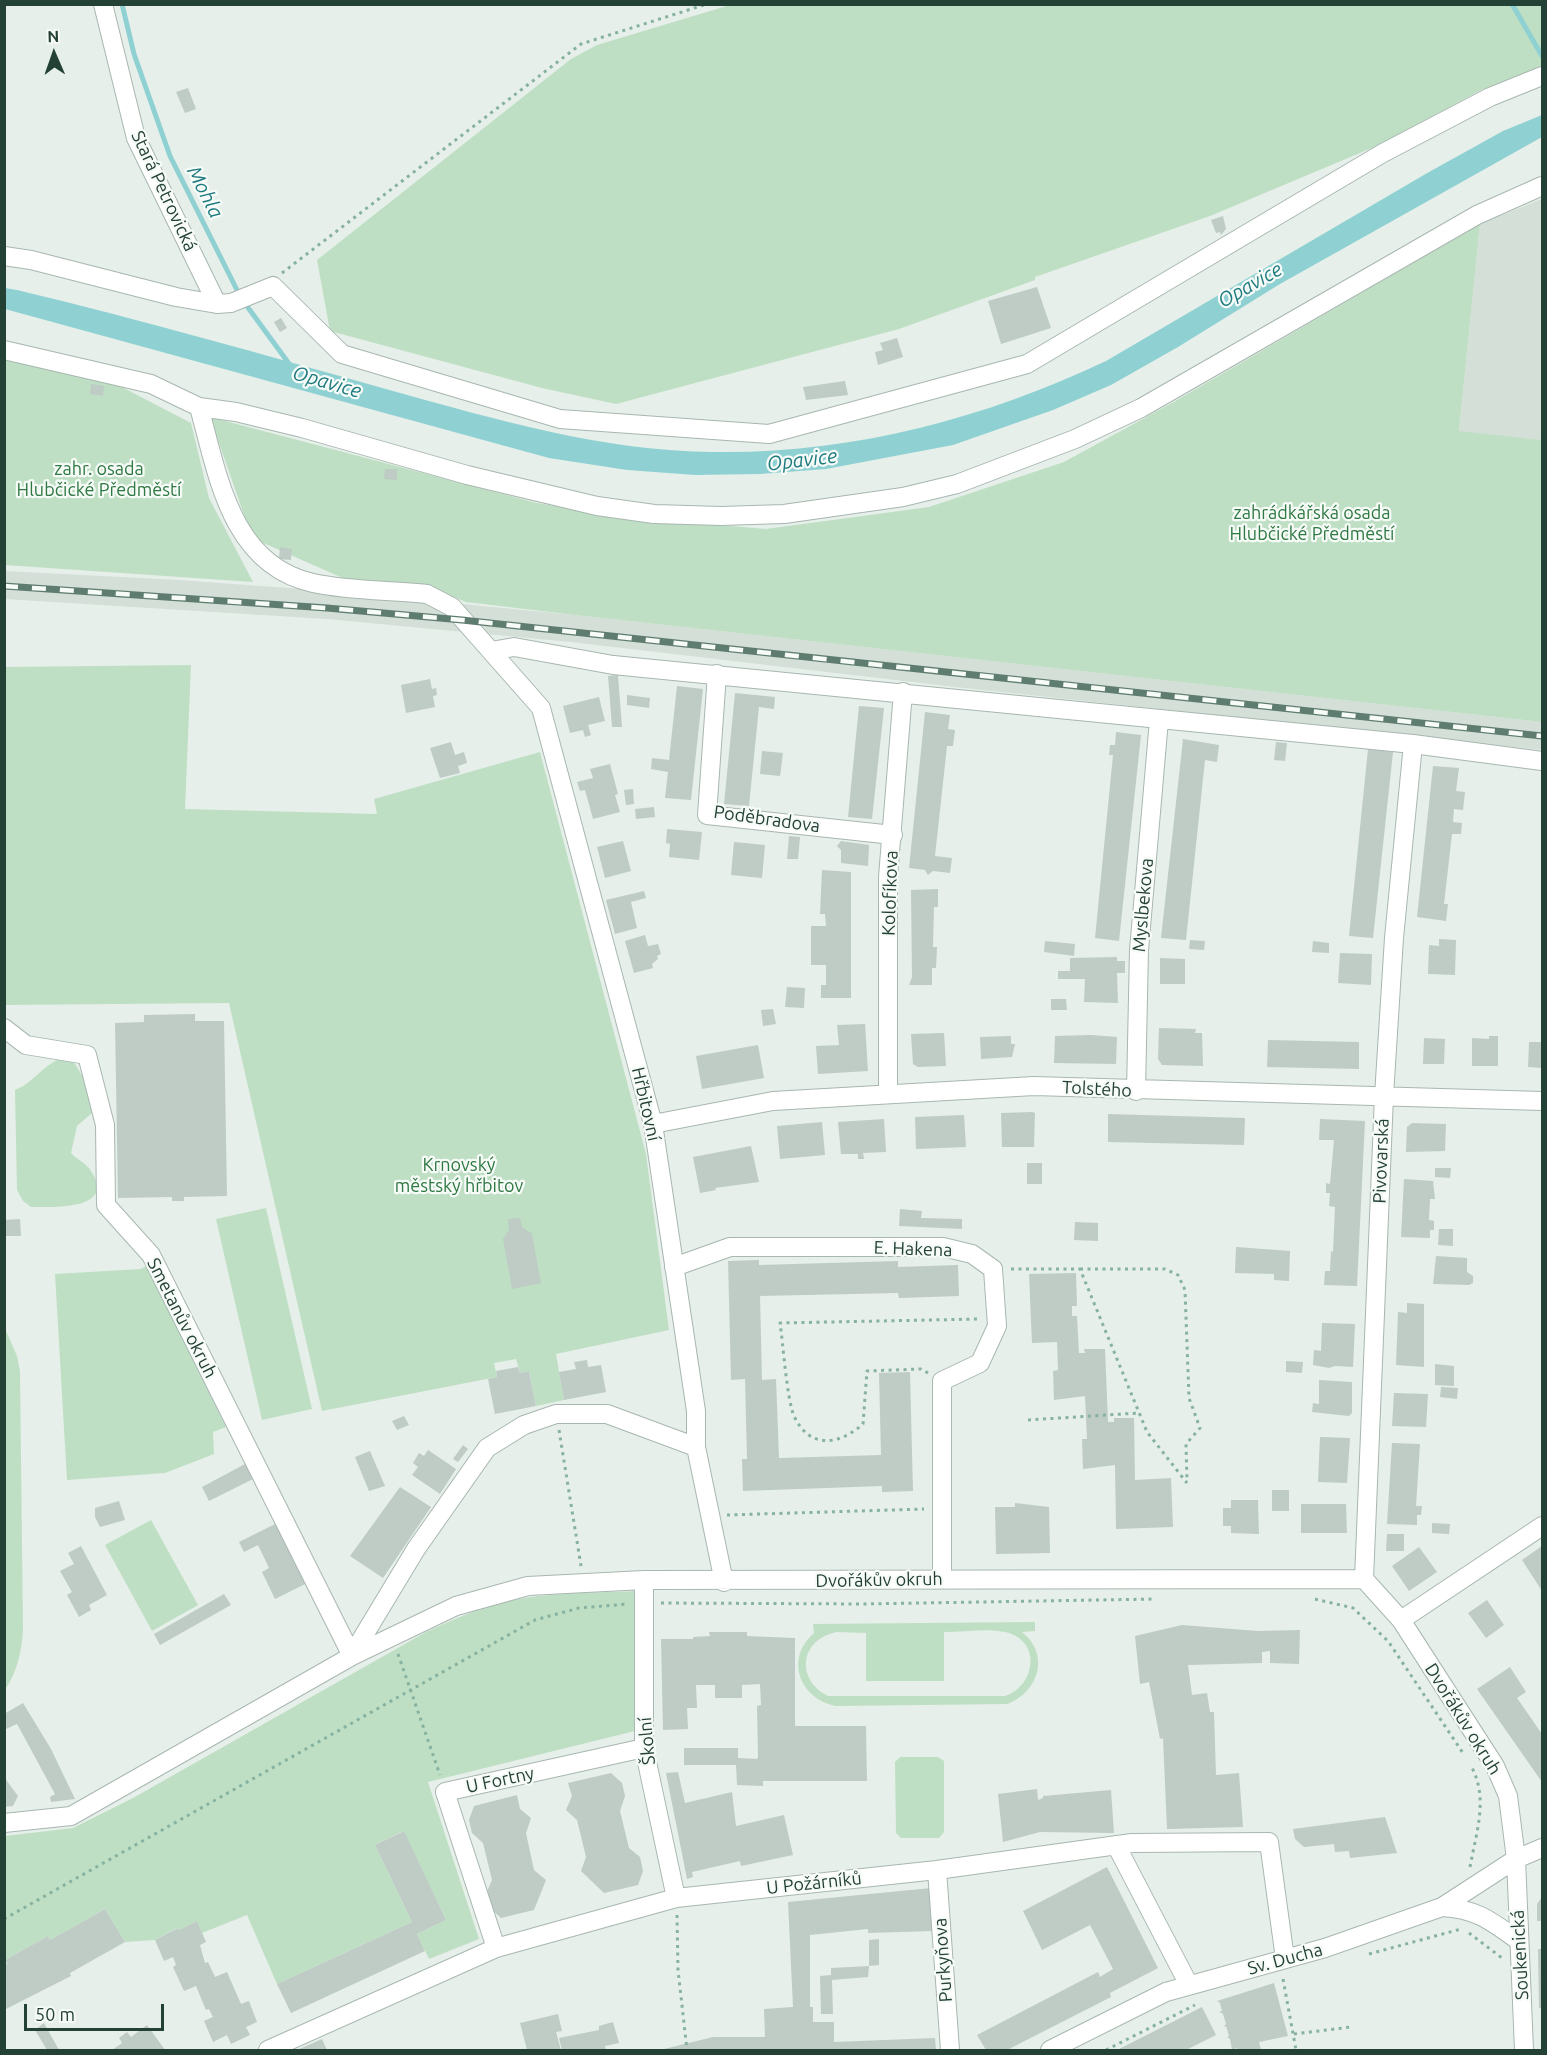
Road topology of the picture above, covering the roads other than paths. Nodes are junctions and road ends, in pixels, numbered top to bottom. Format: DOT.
graph roads {
  1 [pos="103,4"];
  2 [pos="1542,76"];
  3 [pos="1542,186"];
  4 [pos="4,256"];
  5 [pos="224,303"];
  6 [pos="4,350"];
  7 [pos="199,407"];
  8 [pos="492,651"];
  9 [pos="717,674"];
  10 [pos="903,692"];
  11 [pos="1159,720"];
  12 [pos="1413,744"];
  13 [pos="1542,761"];
  14 [pos="893,835"];
  15 [pos="4,1028"];
  16 [pos="1136,1091"];
  17 [pos="888,1094"];
  18 [pos="1384,1096"];
  19 [pos="1542,1101"];
  20 [pos="653,1124"];
  21 [pos="674,1267"];
  22 [pos="696,1447"];
  23 [pos="1542,1526"];
  24 [pos="942,1578"];
  25 [pos="1364,1579"];
  26 [pos="644,1581"];
  27 [pos="724,1582"];
  28 [pos="1401,1620"];
  29 [pos="351,1656"];
  30 [pos="644,1748"];
  31 [pos="4,1824"];
  32 [pos="1116,1845"];
  33 [pos="1542,1848"];
  34 [pos="1516,1859"];
  35 [pos="937,1870"];
  36 [pos="676,1898"];
  37 [pos="1442,1906"];
  38 [pos="1519,1941"];
  39 [pos="496,1948"];
  40 [pos="1289,1967"];
  41 [pos="1189,1985"];
  42 [pos="268,2050"];
  43 [pos="950,2050"];
  44 [pos="1050,2050"];
  45 [pos="1524,2050"];
  1 -- 5 [label="street, Stará Petrovická"];
  2 -- 5 [label="street"];
  3 -- 7 [label="street"];
  4 -- 5 [label="street"];
  6 -- 7 [label="street"];
  7 -- 8 [label="street, Hřbitovní"];
  8 -- 9 [label="street"];
  8 -- 20 [label="street, Hřbitovní"];
  9 -- 10 [label="street"];
  9 -- 14 [label="street, Poděbradova"];
  10 -- 11 [label="street"];
  10 -- 14 [label="street, Kolofíkova"];
  11 -- 12 [label="street"];
  11 -- 16 [label="street, Myslbekova"];
  12 -- 13 [label="street"];
  12 -- 18 [label="street, Pivovarská"];
  14 -- 17 [label="street, Kolofíkova"];
  15 -- 29 [label="street, Smetanův okruh"];
  16 -- 17 [label="street, Tolstého"];
  16 -- 18 [label="street, Tolstého"];
  17 -- 20 [label="street, Tolstého"];
  18 -- 19 [label="street, Tolstého"];
  18 -- 25 [label="street, Pivovarská"];
  20 -- 21 [label="street, Hřbitovní"];
  21 -- 22 [label="street, Hřbitovní"];
  21 -- 24 [label="street, E. Hakena"];
  22 -- 27 [label="street, Hřbitovní"];
  22 -- 29 [label="street"];
  23 -- 28 [label="street"];
  24 -- 25 [label="street, Dvořákův okruh"];
  24 -- 27 [label="street, Dvořákův okruh"];
  25 -- 28 [label="street, Dvořákův okruh"];
  26 -- 27 [label="street, Dvořákův okruh"];
  26 -- 29 [label="street, Dvořákův okruh"];
  26 -- 30 [label="street, Školní"];
  28 -- 34 [label="street, Dvořákův okruh"];
  29 -- 31 [label="street"];
  30 -- 36 [label="street, Školní"];
  30 -- 39 [label="street, U Fortny"];
  32 -- 35 [label="street, U Požárníků"];
  32 -- 40 [label="street, U Požárníků"];
  32 -- 41 [label="street"];
  33 -- 34 [label="street, Sv. Ducha"];
  34 -- 37 [label="street, Sv. Ducha"];
  34 -- 38 [label="street, Soukenická"];
  35 -- 36 [label="street, U Požárníků"];
  35 -- 43 [label="street, Purkyňova"];
  36 -- 39 [label="street, U Požárníků"];
  37 -- 38 [label="street"];
  37 -- 40 [label="street, Sv. Ducha"];
  38 -- 45 [label="street, Soukenická"];
  39 -- 42 [label="street, U Požárníků"];
  40 -- 41 [label="street, Sv. Ducha"];
  41 -- 44 [label="street, Sv. Ducha"];
}
